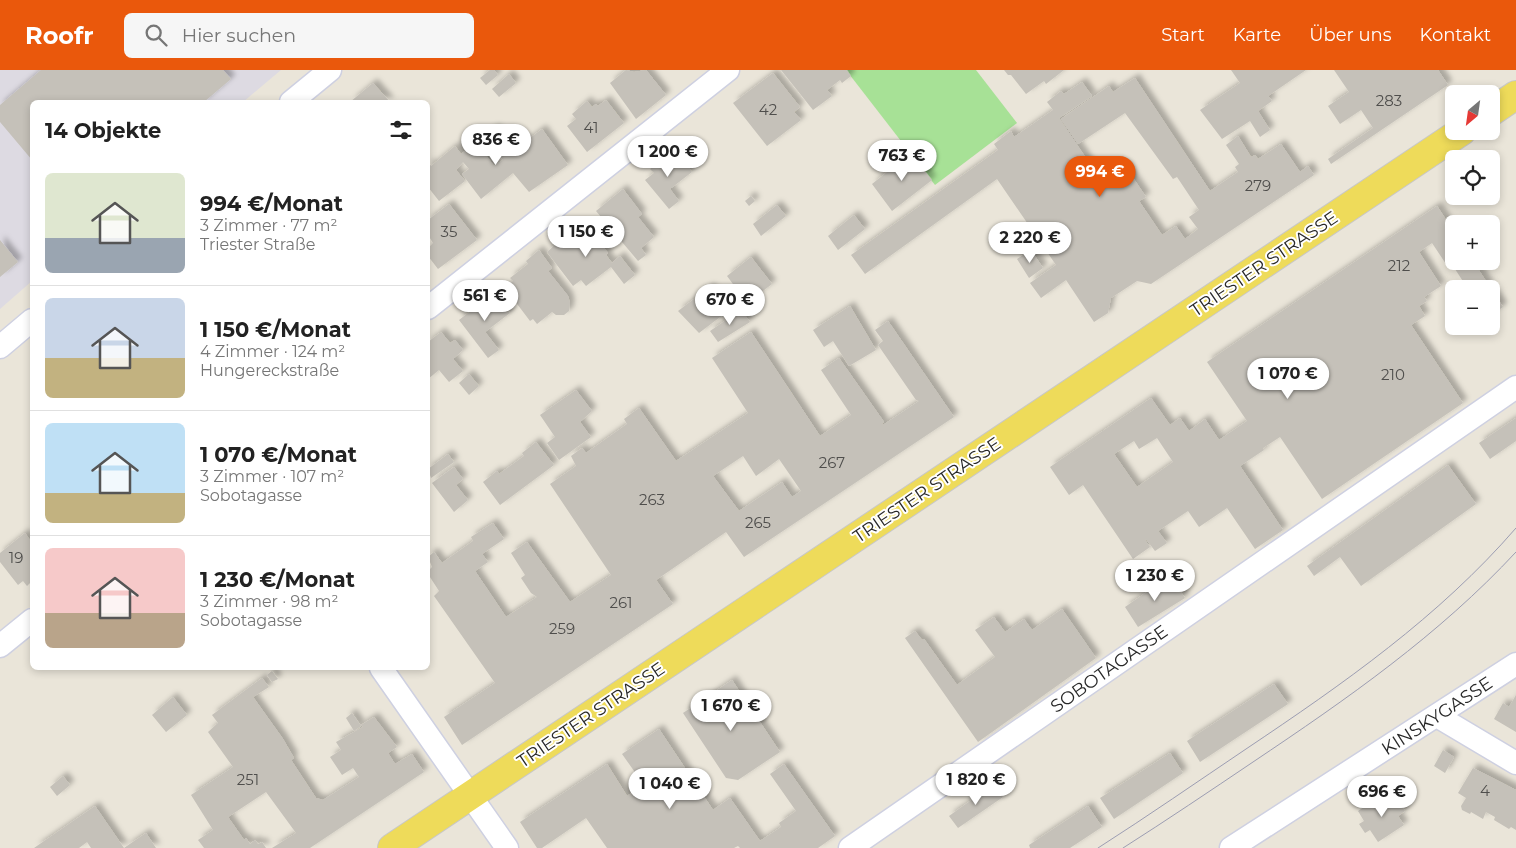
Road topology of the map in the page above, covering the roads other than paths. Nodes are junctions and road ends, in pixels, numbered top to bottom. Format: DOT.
graph roads {
  1 [pos="330,70"];
  2 [pos="728,70"];
  3 [pos="1516,95"];
  4 [pos="293,100"];
  5 [pos="1500,106"];
  6 [pos="1449,140"];
  7 [pos="430,306"];
  8 [pos="30,322"];
  9 [pos="0,347"];
  10 [pos="1516,388"];
  11 [pos="30,622"];
  12 [pos="0,646"];
  13 [pos="1516,664"];
  14 [pos="382,670"];
  15 [pos="1437,716"];
  16 [pos="1516,763"];
  17 [pos="469,796"];
  18 [pos="392,848"];
  19 [pos="507,848"];
  20 [pos="850,848"];
  21 [pos="1231,848"];
  1 -- 4 [label="street"];
  2 -- 7 [label="street"];
  3 -- 5 [label="main road"];
  6 -- 17 [label="main road, TRIESTER STRASSE"];
  8 -- 9 [label="street"];
  10 -- 20 [label="street, SOBOTAGASSE"];
  11 -- 12 [label="street"];
  13 -- 15 [label="street, KINSKYGASSE"];
  14 -- 17 [label="street"];
  15 -- 16 [label="street"];
  15 -- 21 [label="street, KINSKYGASSE"];
  17 -- 18 [label="main road, TRIESTER STRASSE"];
  17 -- 19 [label="street"];
}
